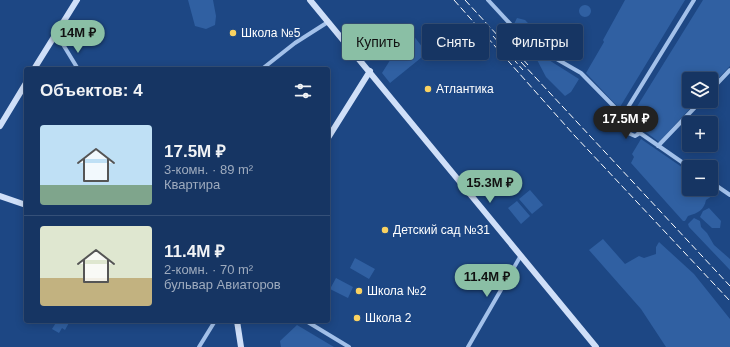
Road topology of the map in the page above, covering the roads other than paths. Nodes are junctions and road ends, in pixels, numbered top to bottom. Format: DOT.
graph roads {
  1 [pos="77,0"];
  2 [pos="310,0"];
  3 [pos="488,0"];
  4 [pos="694,0"];
  5 [pos="328,22"];
  6 [pos="56,33"];
  7 [pos="35,67"];
  8 [pos="77,67"];
  9 [pos="265,67"];
  10 [pos="730,70"];
  11 [pos="370,71"];
  12 [pos="718,83"];
  13 [pos="24,86"];
  14 [pos="613,108"];
  15 [pos="694,108"];
  16 [pos="622,117"];
  17 [pos="617,122"];
  18 [pos="0,126"];
  19 [pos="640,133"];
  20 [pos="330,135"];
  21 [pos="658,146"];
  22 [pos="682,162"];
  23 [pos="718,187"];
  24 [pos="730,195"];
  25 [pos="0,196"];
  26 [pos="24,204"];
  27 [pos="520,257"];
  28 [pos="214,323"];
  29 [pos="237,323"];
  30 [pos="309,323"];
  31 [pos="199,347"];
  32 [pos="241,347"];
  33 [pos="349,347"];
  34 [pos="468,347"];
  35 [pos="596,347"];
  1 -- 6 [label="street"];
  2 -- 5 [label="street"];
  3 -- 14 [label="street"];
  4 -- 16 [label="street"];
  5 -- 9 [label="street"];
  5 -- 11 [label="street"];
  6 -- 7 [label="street"];
  6 -- 8 [label="street"];
  10 -- 12 [label="street"];
  11 -- 20 [label="street"];
  11 -- 27 [label="street"];
  13 -- 18 [label="street"];
  14 -- 16 [label="street"];
  14 -- 17 [label="street"];
  15 -- 21 [label="street"];
  16 -- 17 [label="street"];
  16 -- 19 [label="street"];
  17 -- 19 [label="street"];
  19 -- 21 [label="street"];
  21 -- 22 [label="street"];
  23 -- 24 [label="street"];
  25 -- 26 [label="street"];
  27 -- 34 [label="street"];
  27 -- 35 [label="street"];
  28 -- 31 [label="street"];
  29 -- 32 [label="street"];
  30 -- 33 [label="street"];
}
